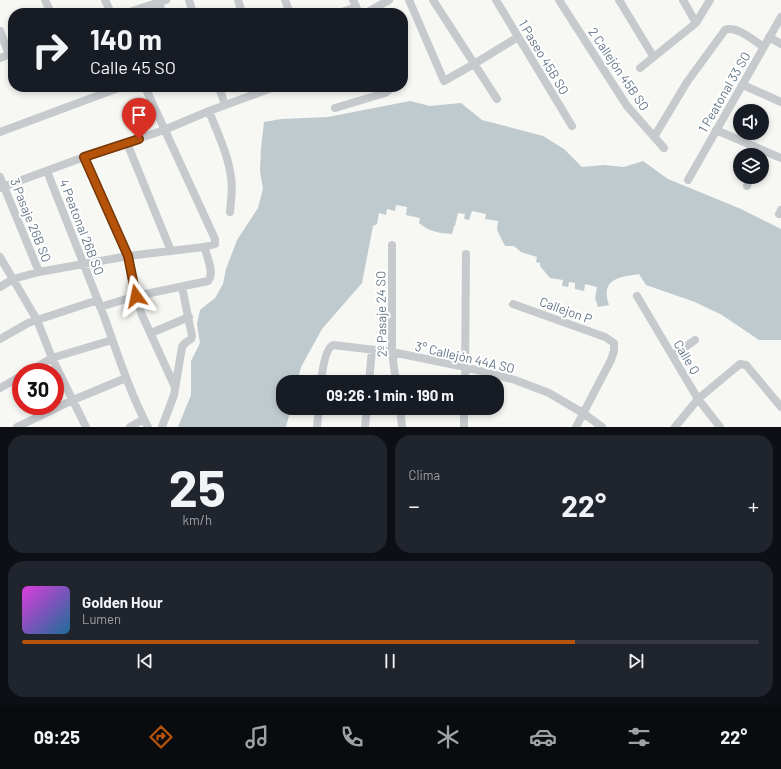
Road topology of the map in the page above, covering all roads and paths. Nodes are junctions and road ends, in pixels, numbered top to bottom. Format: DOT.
graph roads {
  1 [pos="389,0"];
  2 [pos="409,0"];
  3 [pos="433,0"];
  4 [pos="496,0"];
  5 [pos="559,0"];
  6 [pos="619,0"];
  7 [pos="682,0"];
  8 [pos="710,0"];
  9 [pos="162,1"];
  10 [pos="141,8"];
  11 [pos="375,8"];
  12 [pos="781,17"];
  13 [pos="696,22"];
  14 [pos="0,31"];
  15 [pos="518,37"];
  16 [pos="769,37"];
  17 [pos="781,44"];
  18 [pos="764,47"];
  19 [pos="8,48"];
  20 [pos="653,56"];
  21 [pos="474,64"];
  22 [pos="640,68"];
  23 [pos="743,85"];
  24 [pos="107,92"];
  25 [pos="147,92"];
  26 [pos="220,92"];
  27 [pos="259,92"];
  28 [pos="386,92"];
  29 [pos="497,99"];
  30 [pos="781,102"];
  31 [pos="225,105"];
  32 [pos="335,108"];
  33 [pos="209,111"];
  34 [pos="572,126"];
  35 [pos="164,130"];
  36 [pos="716,130"];
  37 [pos="0,132"];
  38 [pos="654,137"];
  39 [pos="127,143"];
  40 [pos="664,148"];
  41 [pos="752,148"];
  42 [pos="769,155"];
  43 [pos="84,157"];
  44 [pos="781,158"];
  45 [pos="47,170"];
  46 [pos="0,177"];
  47 [pos="688,180"];
  48 [pos="2,187"];
  49 [pos="230,212"];
  50 [pos="392,245"];
  51 [pos="204,247"];
  52 [pos="171,251"];
  53 [pos="466,254"];
  54 [pos="128,256"];
  55 [pos="0,257"];
  56 [pos="84,264"];
  57 [pos="39,272"];
  58 [pos="13,279"];
  59 [pos="182,287"];
  60 [pos="0,288"];
  61 [pos="136,296"];
  62 [pos="637,296"];
  63 [pos="99,304"];
  64 [pos="513,304"];
  65 [pos="189,317"];
  66 [pos="37,320"];
  67 [pos="151,333"];
  68 [pos="0,340"];
  69 [pos="112,340"];
  70 [pos="695,340"];
  71 [pos="372,350"];
  72 [pos="392,352"];
  73 [pos="673,356"];
  74 [pos="52,358"];
  75 [pos="43,363"];
  76 [pos="465,367"];
  77 [pos="322,375"];
  78 [pos="370,375"];
  79 [pos="395,375"];
  80 [pos="465,375"];
  81 [pos="126,378"];
  82 [pos="12,381"];
  83 [pos="0,388"];
  84 [pos="175,388"];
  85 [pos="698,399"];
  86 [pos="73,400"];
  87 [pos="781,406"];
  88 [pos="583,413"];
  89 [pos="318,415"];
  90 [pos="366,415"];
  91 [pos="401,415"];
  92 [pos="464,415"];
  93 [pos="146,423"];
  94 [pos="29,424"];
  95 [pos="17,427"];
  96 [pos="86,427"];
  97 [pos="130,427"];
  98 [pos="162,427"];
  99 [pos="317,427"];
  100 [pos="365,427"];
  101 [pos="402,427"];
  102 [pos="464,427"];
  103 [pos="576,427"];
  104 [pos="602,427"];
  105 [pos="675,427"];
  106 [pos="720,427"];
  1 -- 11 [label="street"];
  2 -- 21 [label="street"];
  3 -- 21 [label="street"];
  4 -- 15 [label="street, 1 Paseo 45B SO"];
  5 -- 38 [label="street, 2 Callejón 45B SO"];
  6 -- 20 [label="street"];
  7 -- 13 [label="street"];
  8 -- 13 [label="street"];
  9 -- 10 [label="street"];
  12 -- 16 [label="street, 1 Peatonal 33 SO"];
  13 -- 20 [label="street"];
  14 -- 19 [label="street"];
  15 -- 21 [label="street"];
  15 -- 34 [label="street, 1 Paseo 45B SO"];
  16 -- 17 [label="street"];
  16 -- 18 [label="street, 1 Peatonal 33 SO"];
  18 -- 23 [label="street, 1 Peatonal 33 SO"];
  18 -- 38 [label="street"];
  20 -- 22 [label="street"];
  21 -- 29 [label="street"];
  23 -- 30 [label="street"];
  23 -- 36 [label="street, 1 Peatonal 33 SO"];
  24 -- 37 [label="street"];
  25 -- 35 [label="street"];
  26 -- 31 [label="street"];
  27 -- 31 [label="street"];
  28 -- 32 [label="street"];
  31 -- 33 [label="street"];
  33 -- 35 [label="street"];
  33 -- 49 [label="street"];
  35 -- 39 [label="street"];
  35 -- 51 [label="street"];
  36 -- 41 [label="street"];
  36 -- 47 [label="street, 1 Peatonal 33 SO"];
  38 -- 40 [label="street, 2 Callejón 45B SO"];
  39 -- 43 [label="street"];
  39 -- 52 [label="street"];
  42 -- 44 [label="street"];
  43 -- 45 [label="street"];
  43 -- 54 [label="street"];
  45 -- 48 [label="street"];
  45 -- 56 [label="street, 4 Peatonal 26B SO"];
  46 -- 48 [label="street, 3 Pasaje 26B SO"];
  48 -- 57 [label="street, 3 Pasaje 26B SO"];
  50 -- 72 [label="street, 2º Pasaje 24 SO"];
  51 -- 52 [label="street"];
  51 -- 59 [label="street"];
  52 -- 54 [label="street"];
  53 -- 76 [label="street"];
  54 -- 56 [label="street"];
  54 -- 61 [label="street"];
  55 -- 58 [label="street"];
  56 -- 57 [label="street"];
  56 -- 63 [label="street, 4 Peatonal 26B SO"];
  57 -- 58 [label="street"];
  58 -- 60 [label="street"];
  58 -- 66 [label="street"];
  59 -- 61 [label="street"];
  59 -- 65 [label="street"];
  61 -- 63 [label="street"];
  61 -- 67 [label="street"];
  62 -- 73 [label="street, Calle Q"];
  63 -- 66 [label="street"];
  63 -- 69 [label="street, 4 Peatonal 26B SO"];
  64 -- 88 [label="street, Callejon P"];
  65 -- 67 [label="street"];
  65 -- 84 [label="street"];
  66 -- 68 [label="street"];
  66 -- 74 [label="street"];
  67 -- 84 [label="street"];
  69 -- 74 [label="street"];
  69 -- 81 [label="street, 4 Peatonal 26B SO"];
  70 -- 73 [label="street"];
  71 -- 72 [label="street, 3° Callejón 44A SO"];
  71 -- 77 [label="street, 3° Callejón 44A SO"];
  71 -- 78 [label="street, 2º Pasaje 24 SO"];
  72 -- 76 [label="street, 3° Callejón 44A SO"];
  72 -- 79 [label="street, 2º Pasaje 24 SO"];
  73 -- 85 [label="street, Calle Q"];
  74 -- 75 [label="street"];
  74 -- 86 [label="street"];
  76 -- 80 [label="street"];
  76 -- 88 [label="street, 3° Callejón 44A SO"];
  81 -- 86 [label="street"];
  81 -- 93 [label="street, 4 Peatonal 26B SO"];
  82 -- 83 [label="street"];
  84 -- 98 [label="street"];
  85 -- 87 [label="street"];
  85 -- 105 [label="street"];
  85 -- 106 [label="street, Calle Q"];
  86 -- 94 [label="street"];
  86 -- 96 [label="street"];
  88 -- 103 [label="street"];
  88 -- 104 [label="street, 3° Callejón 44A SO"];
  89 -- 99 [label="street"];
  90 -- 100 [label="street"];
  91 -- 101 [label="street"];
  92 -- 102 [label="street"];
  93 -- 97 [label="street"];
  94 -- 95 [label="street"];
}
